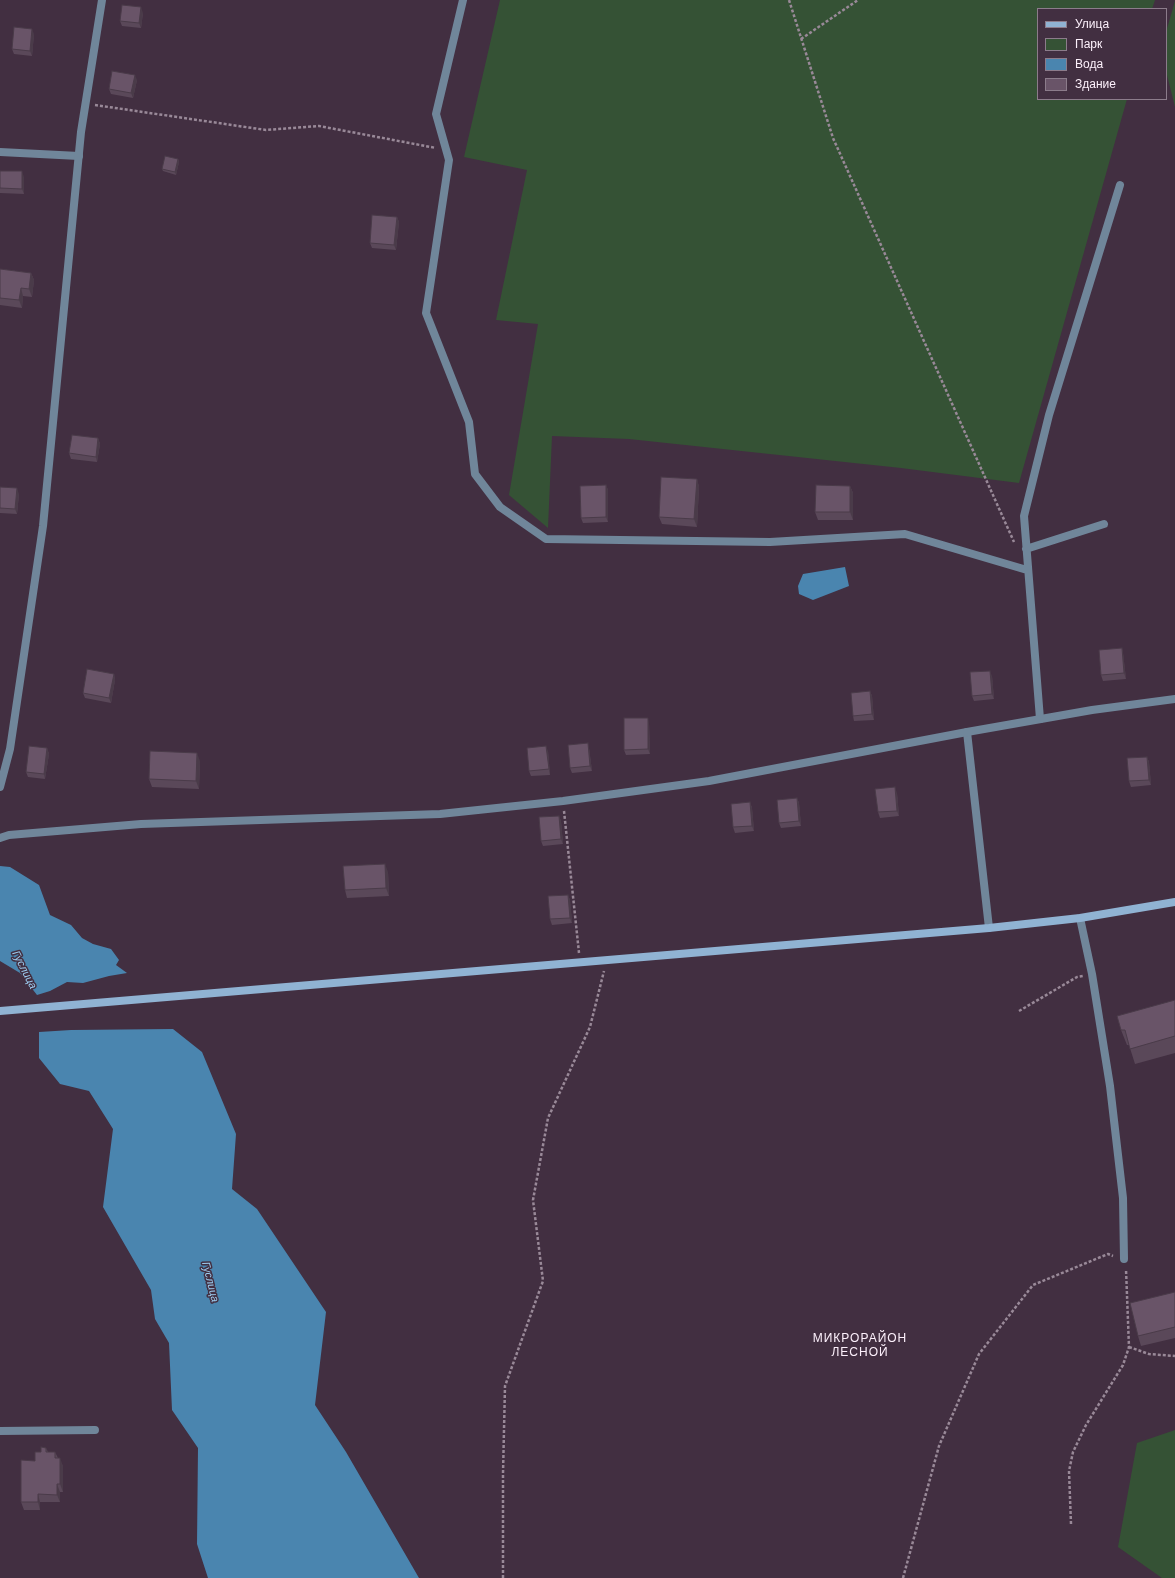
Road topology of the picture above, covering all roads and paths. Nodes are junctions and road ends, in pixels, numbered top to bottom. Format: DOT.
graph roads {
  1 [pos="102,0"];
  2 [pos="463,0"];
  3 [pos="789,0"];
  4 [pos="858,0"];
  5 [pos="801,39"];
  6 [pos="86,104"];
  7 [pos="446,150"];
  8 [pos="0,152"];
  9 [pos="79,156"];
  10 [pos="1120,185"];
  11 [pos="1104,524"];
  12 [pos="1022,548"];
  13 [pos="1027,570"];
  14 [pos="1175,699"];
  15 [pos="1040,719"];
  16 [pos="967,732"];
  17 [pos="0,788"];
  18 [pos="563,801"];
  19 [pos="0,838"];
  20 [pos="1175,902"];
  21 [pos="1080,918"];
  22 [pos="989,928"];
  23 [pos="607,961"];
  24 [pos="580,963"];
  25 [pos="1092,974"];
  26 [pos="0,1011"];
  27 [pos="1019,1011"];
  28 [pos="1124,1259"];
  29 [pos="1129,1347"];
  30 [pos="1175,1356"];
  31 [pos="95,1430"];
  32 [pos="0,1431"];
  33 [pos="1071,1524"];
  34 [pos="504,1578"];
  35 [pos="903,1578"];
  1 -- 6 [label="street"];
  2 -- 7 [label="street"];
  3 -- 5 [label="path"];
  4 -- 5 [label="path"];
  5 -- 12 [label="path"];
  6 -- 7 [label="path"];
  6 -- 9 [label="street"];
  7 -- 13 [label="street"];
  8 -- 9 [label="street"];
  9 -- 17 [label="street"];
  10 -- 12 [label="street"];
  11 -- 12 [label="street"];
  12 -- 13 [label="street"];
  13 -- 15 [label="street"];
  14 -- 15 [label="street"];
  15 -- 16 [label="street"];
  16 -- 18 [label="street"];
  16 -- 22 [label="street"];
  18 -- 19 [label="street"];
  18 -- 24 [label="path"];
  20 -- 21 [label="main road"];
  21 -- 22 [label="main road"];
  21 -- 25 [label="street"];
  22 -- 23 [label="main road"];
  23 -- 24 [label="main road"];
  23 -- 34 [label="path"];
  24 -- 26 [label="main road"];
  25 -- 27 [label="path"];
  25 -- 28 [label="street"];
  28 -- 29 [label="path"];
  28 -- 35 [label="path"];
  29 -- 30 [label="path"];
  29 -- 33 [label="path"];
  31 -- 32 [label="street"];
}
